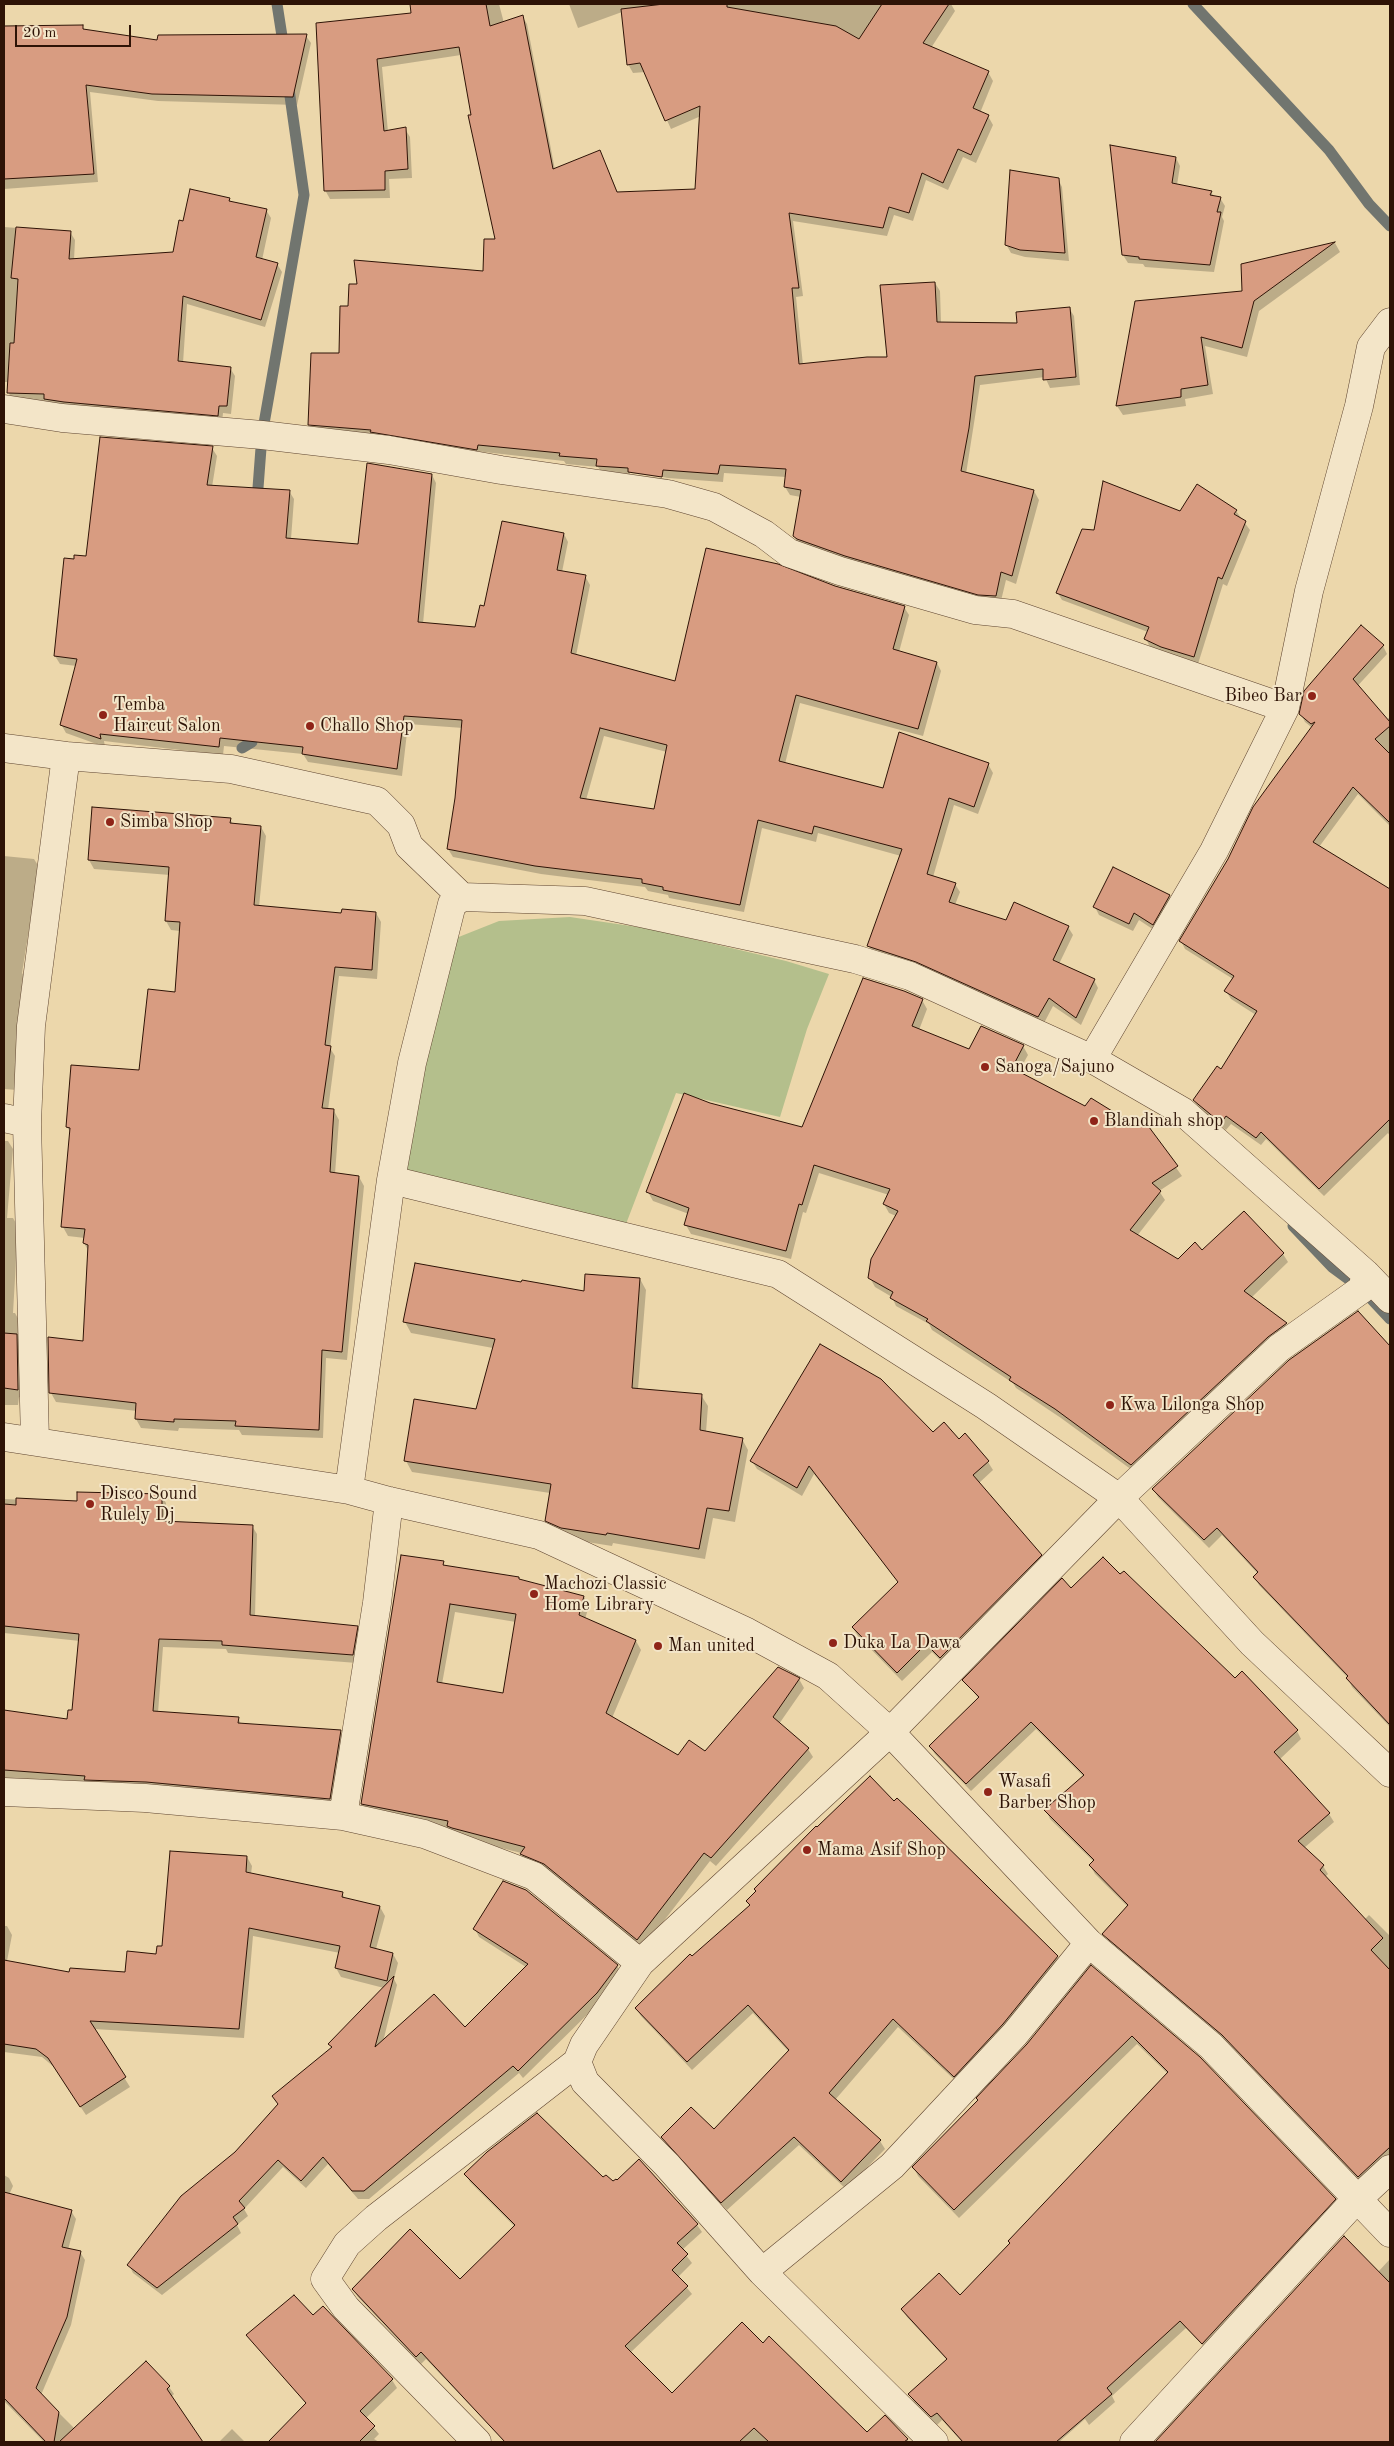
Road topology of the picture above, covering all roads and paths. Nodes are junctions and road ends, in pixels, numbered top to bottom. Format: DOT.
graph roads {
  1 [pos="1390,322"];
  2 [pos="4,409"];
  3 [pos="1285,708"];
  4 [pos="4,748"];
  5 [pos="66,756"];
  6 [pos="462,897"];
  7 [pos="1092,1059"];
  8 [pos="15,1120"];
  9 [pos="391,1180"];
  10 [pos="1366,1274"];
  11 [pos="1390,1299"];
  12 [pos="4,1437"];
  13 [pos="36,1440"];
  14 [pos="349,1490"];
  15 [pos="1119,1498"];
  16 [pos="389,1502"];
  17 [pos="890,1732"];
  18 [pos="1390,1773"];
  19 [pos="4,1792"];
  20 [pos="343,1816"];
  21 [pos="1089,1943"];
  22 [pos="640,1963"];
  23 [pos="577,2062"];
  24 [pos="1390,2169"];
  25 [pos="1358,2198"];
  26 [pos="1390,2233"];
  27 [pos="762,2272"];
  28 [pos="477,2442"];
  29 [pos="934,2442"];
  30 [pos="1134,2442"];
  1 -- 3 [label="street"];
  2 -- 3 [label="street"];
  3 -- 7 [label="street"];
  4 -- 5 [label="street"];
  5 -- 6 [label="street"];
  5 -- 8 [label="street"];
  6 -- 7 [label="street"];
  6 -- 9 [label="street"];
  7 -- 10 [label="street"];
  8 -- 13 [label="street"];
  9 -- 14 [label="street"];
  9 -- 15 [label="street"];
  10 -- 11 [label="street"];
  10 -- 15 [label="street"];
  12 -- 13 [label="street"];
  13 -- 14 [label="street"];
  14 -- 16 [label="street"];
  15 -- 17 [label="street"];
  15 -- 18 [label="street"];
  16 -- 17 [label="street"];
  16 -- 20 [label="street"];
  17 -- 21 [label="street"];
  17 -- 22 [label="street"];
  19 -- 20 [label="street"];
  20 -- 22 [label="street"];
  21 -- 25 [label="street"];
  21 -- 27 [label="street"];
  22 -- 23 [label="street"];
  23 -- 27 [label="street"];
  23 -- 28 [label="street"];
  24 -- 25 [label="street"];
  25 -- 26 [label="street"];
  25 -- 30 [label="street"];
  27 -- 29 [label="street"];
}
